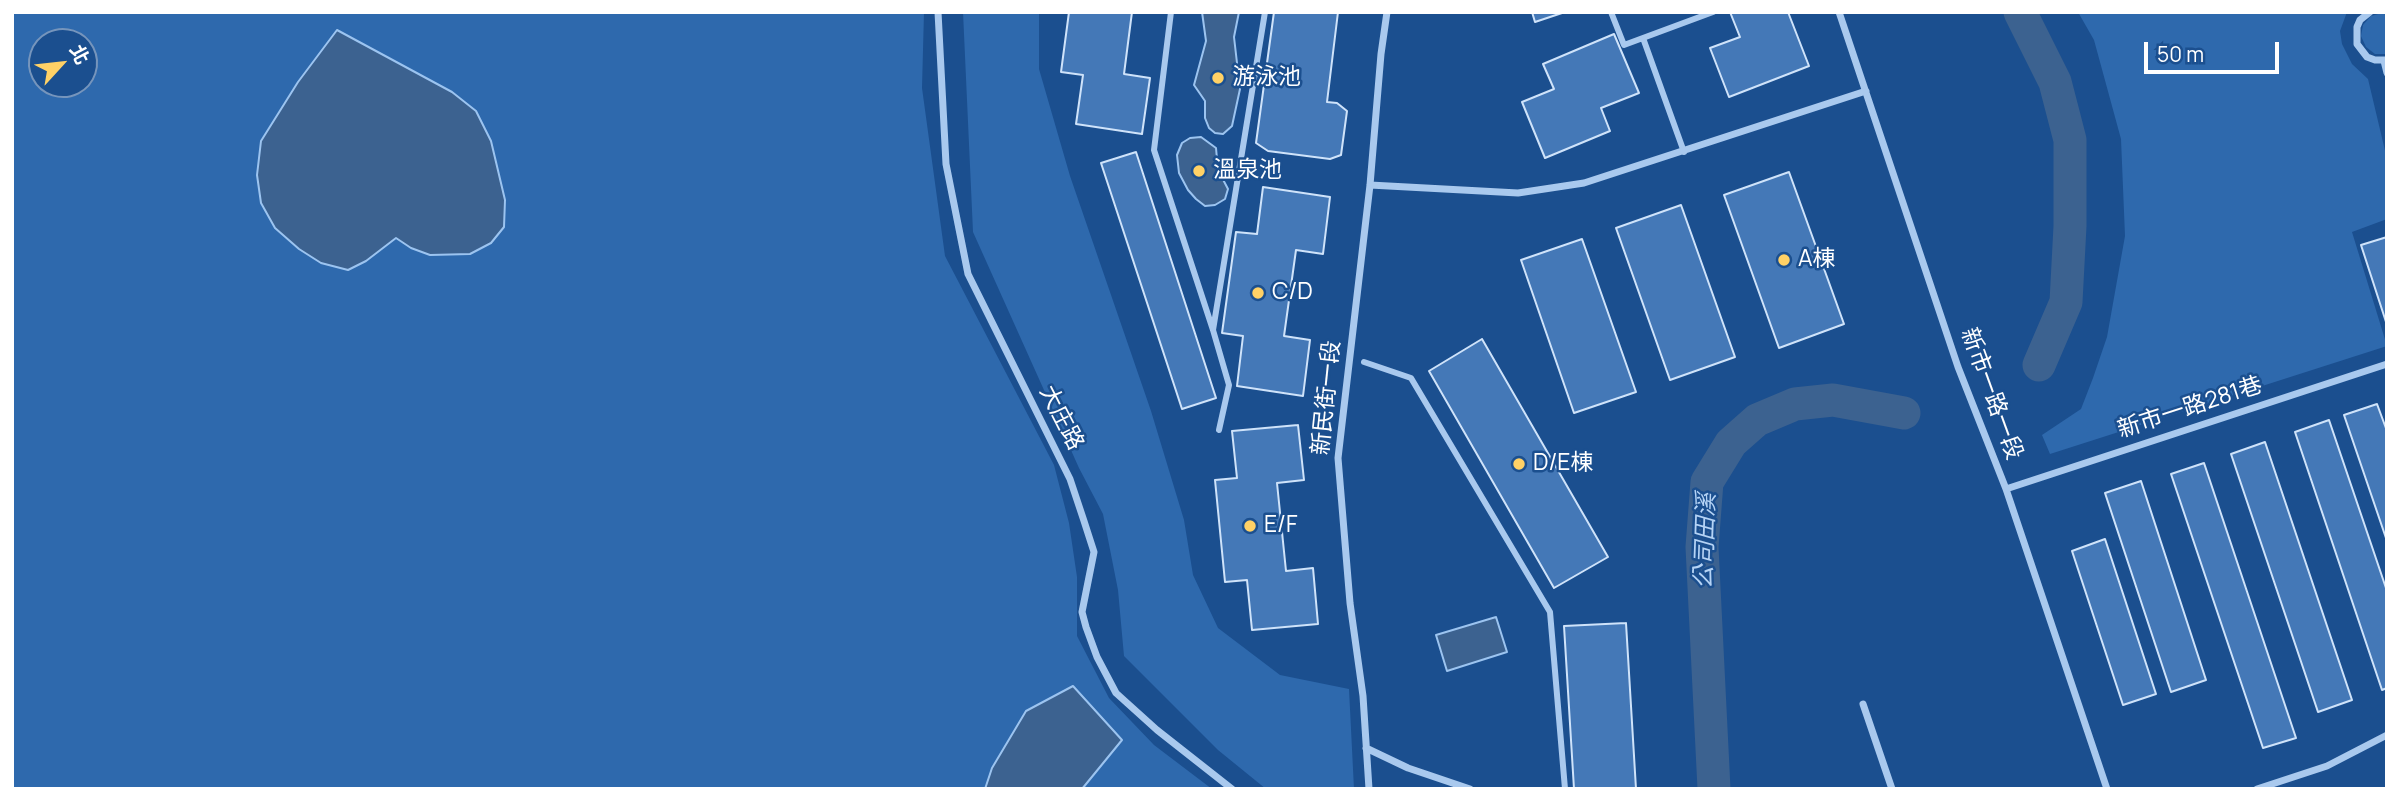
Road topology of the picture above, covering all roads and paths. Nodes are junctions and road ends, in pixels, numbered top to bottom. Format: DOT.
graph roads {
  1 [pos="938,12"];
  2 [pos="1171,12"];
  3 [pos="1265,12"];
  4 [pos="1387,12"];
  5 [pos="1611,12"];
  6 [pos="1713,12"];
  7 [pos="1839,12"];
  8 [pos="2370,12"];
  9 [pos="1643,38"];
  10 [pos="2385,60"];
  11 [pos="2387,73"];
  12 [pos="1866,91"];
  13 [pos="1684,152"];
  14 [pos="1370,185"];
  15 [pos="1213,330"];
  16 [pos="1364,362"];
  17 [pos="2387,364"];
  18 [pos="1219,429"];
  19 [pos="2006,489"];
  20 [pos="1863,704"];
  21 [pos="2387,734"];
  22 [pos="1366,748"];
  23 [pos="1232,789"];
  24 [pos="1369,789"];
  25 [pos="1470,789"];
  26 [pos="1564,789"];
  27 [pos="1892,789"];
  28 [pos="2106,789"];
  29 [pos="2257,789"];
  1 -- 23 [label="street, 大庄路"];
  2 -- 15 [label="street"];
  3 -- 15 [label="street"];
  4 -- 14 [label="street, 新民街一段"];
  5 -- 9 [label="street"];
  6 -- 9 [label="street"];
  7 -- 12 [label="street, 新市一路一段"];
  8 -- 10 [label="street"];
  9 -- 13 [label="street"];
  10 -- 11 [label="street"];
  12 -- 13 [label="street"];
  12 -- 19 [label="street, 新市一路一段"];
  13 -- 14 [label="street"];
  14 -- 22 [label="street, 新民街一段"];
  15 -- 18 [label="street"];
  16 -- 26 [label="street"];
  17 -- 19 [label="street, 新市一路281巷"];
  19 -- 28 [label="street, 新市一路一段"];
  20 -- 27 [label="street"];
  21 -- 29 [label="street"];
  22 -- 24 [label="street, 新民街一段"];
  22 -- 25 [label="street"];
}
